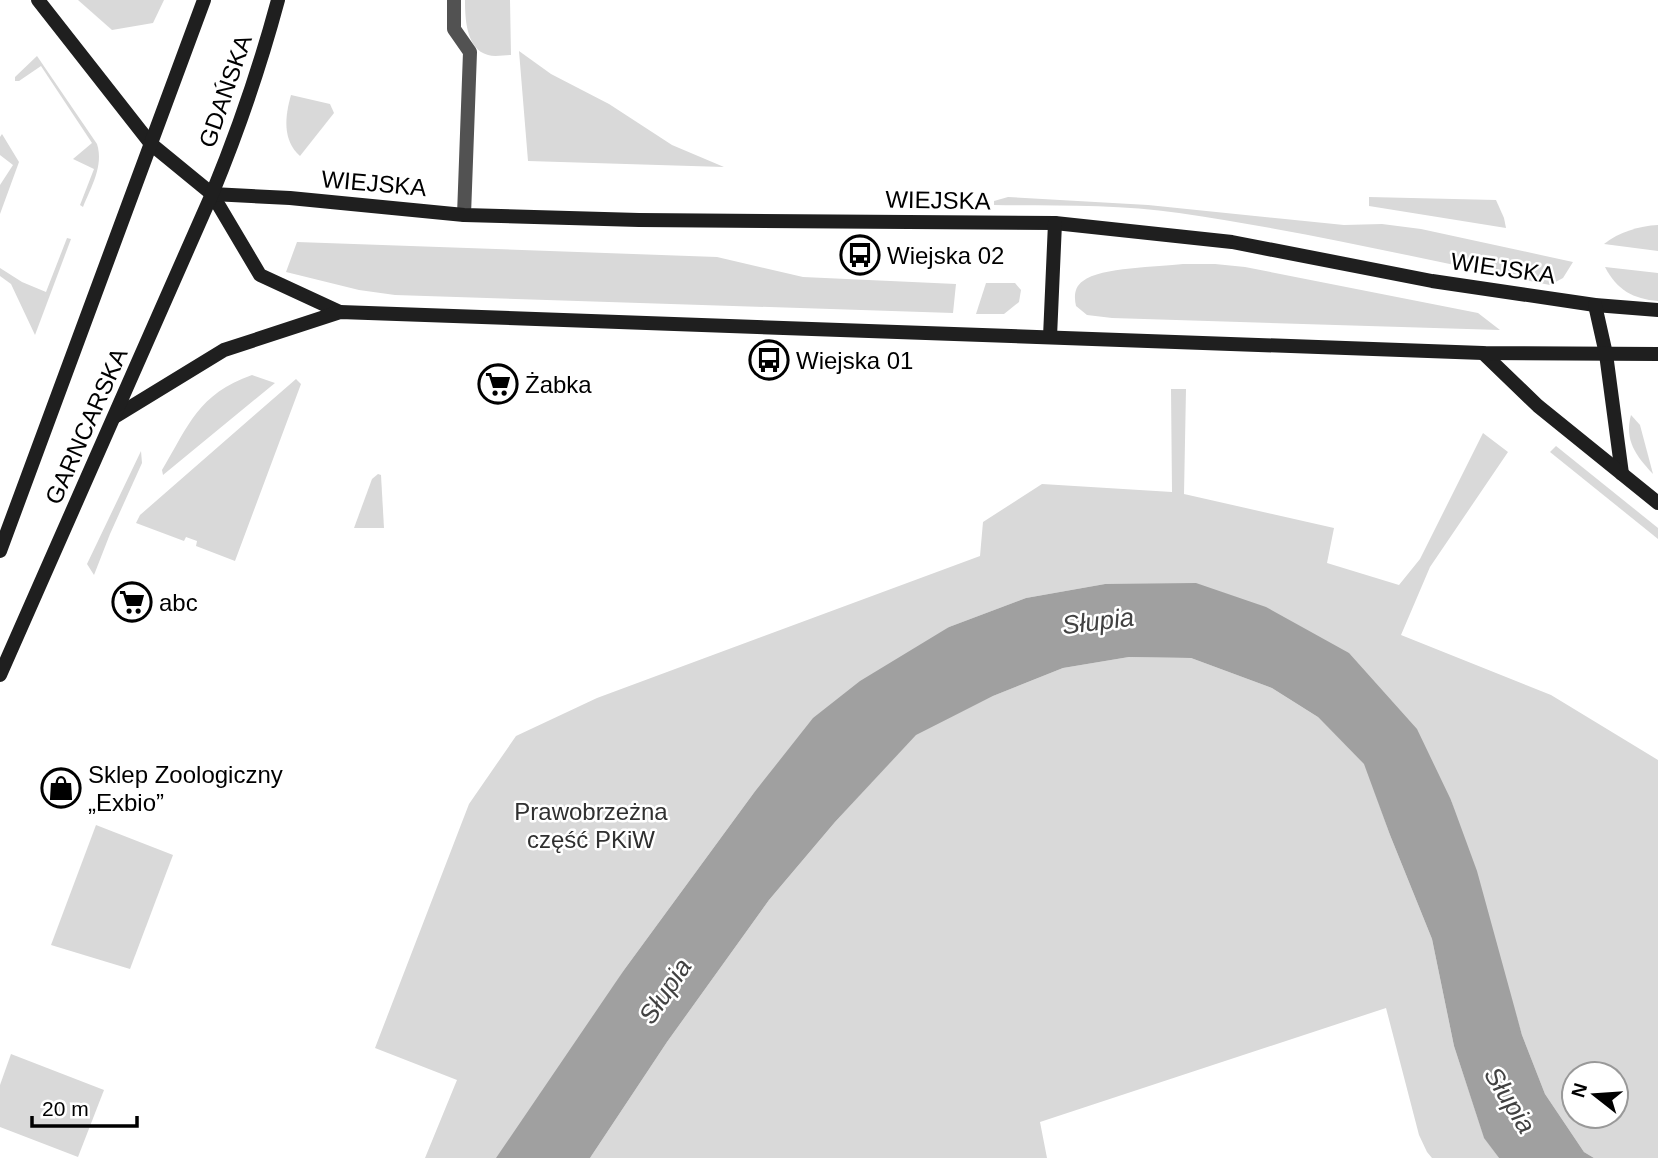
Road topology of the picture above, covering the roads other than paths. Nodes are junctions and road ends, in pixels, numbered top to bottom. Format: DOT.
graph roads {
  1 [pos="38,0"];
  2 [pos="204,0"];
  3 [pos="278,0"];
  4 [pos="454,0"];
  5 [pos="151,144"];
  6 [pos="212,194"];
  7 [pos="464,215"];
  8 [pos="1055,223"];
  9 [pos="1595,305"];
  10 [pos="1658,310"];
  11 [pos="340,312"];
  12 [pos="1050,337"];
  13 [pos="1483,353"];
  14 [pos="1606,354"];
  15 [pos="1658,354"];
  16 [pos="116,416"];
  17 [pos="1622,474"];
  18 [pos="1658,503"];
  19 [pos="0,551"];
  20 [pos="0,675"];
  1 -- 5 [label="main road"];
  2 -- 5 [label="main road, GDAŃSKA"];
  3 -- 6 [label="main road, GDAŃSKA"];
  4 -- 7 [label="street"];
  5 -- 6 [label="main road"];
  5 -- 19 [label="main road, GARNCARSKA"];
  6 -- 7 [label="main road, WIEJSKA"];
  6 -- 11 [label="main road"];
  6 -- 16 [label="main road, GARNCARSKA"];
  7 -- 8 [label="main road, WIEJSKA"];
  8 -- 9 [label="main road, WIEJSKA"];
  8 -- 12 [label="main road"];
  9 -- 10 [label="main road, WIEJSKA"];
  9 -- 14 [label="main road"];
  11 -- 12 [label="main road"];
  11 -- 16 [label="main road"];
  12 -- 13 [label="main road"];
  13 -- 14 [label="main road"];
  13 -- 17 [label="main road"];
  14 -- 15 [label="main road"];
  14 -- 17 [label="main road"];
  16 -- 20 [label="main road, GARNCARSKA"];
  17 -- 18 [label="main road"];
}
